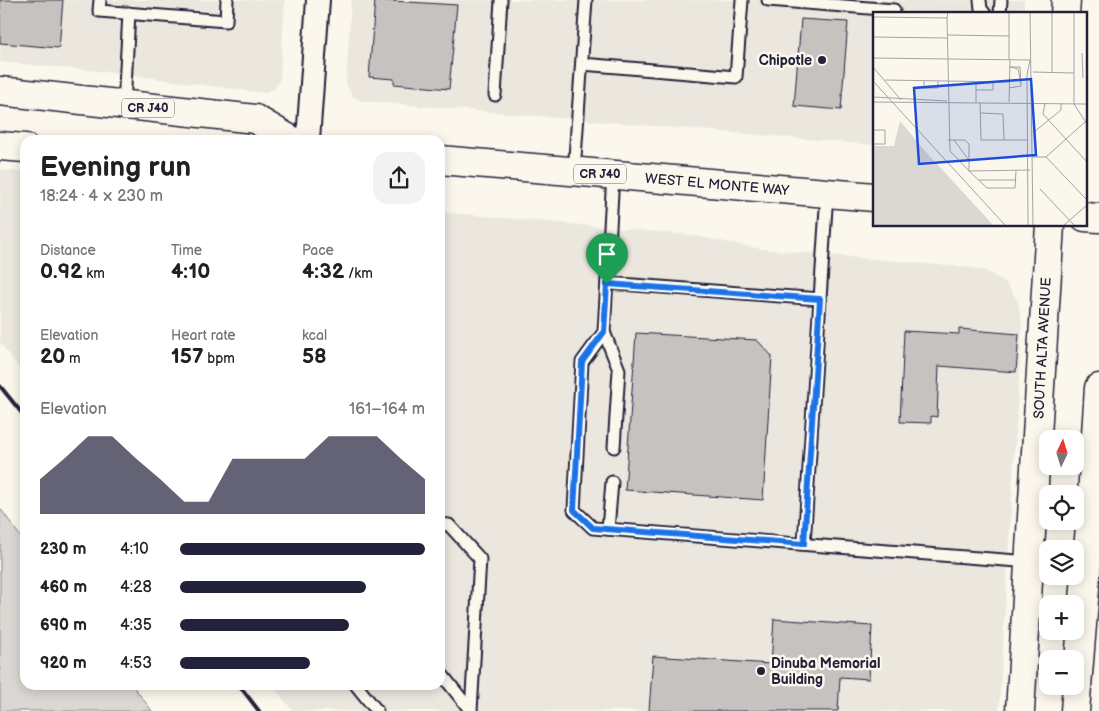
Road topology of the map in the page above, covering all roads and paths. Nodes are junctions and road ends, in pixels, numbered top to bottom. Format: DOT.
graph roads {
  1 [pos="100,0"];
  2 [pos="227,0"];
  3 [pos="318,0"];
  4 [pos="502,0"];
  5 [pos="586,0"];
  6 [pos="742,0"];
  7 [pos="768,0"];
  8 [pos="980,0"];
  9 [pos="895,8"];
  10 [pos="984,12"];
  11 [pos="129,13"];
  12 [pos="582,64"];
  13 [pos="0,91"];
  14 [pos="494,95"];
  15 [pos="124,105"];
  16 [pos="282,135"];
  17 [pos="308,135"];
  18 [pos="0,146"];
  19 [pos="20,148"];
  20 [pos="445,160"];
  21 [pos="574,172"];
  22 [pos="613,175"];
  23 [pos="827,193"];
  24 [pos="873,197"];
  25 [pos="1086,217"];
  26 [pos="1099,218"];
  27 [pos="1050,226"];
  28 [pos="607,284"];
  29 [pos="820,299"];
  30 [pos="604,332"];
  31 [pos="1099,388"];
  32 [pos="614,446"];
  33 [pos="612,482"];
  34 [pos="1096,492"];
  35 [pos="445,525"];
  36 [pos="608,529"];
  37 [pos="804,544"];
  38 [pos="1030,562"];
  39 [pos="445,678"];
  40 [pos="360,690"];
  41 [pos="377,711"];
  42 [pos="1020,711"];
  43 [pos="1075,711"];
  1 -- 11 [label="lane"];
  2 -- 11 [label="lane"];
  3 -- 17 [label="street"];
  4 -- 14 [label="lane"];
  5 -- 12 [label="lane"];
  6 -- 12 [label="lane"];
  7 -- 9 [label="lane"];
  8 -- 10 [label="lane"];
  11 -- 15 [label="lane"];
  12 -- 21 [label="lane"];
  13 -- 15 [label="main road, CR J40"];
  15 -- 16 [label="main road, CR J40"];
  18 -- 19 [label="main road"];
  20 -- 21 [label="main road, WEST EL MONTE WAY / CR J40"];
  21 -- 22 [label="main road, WEST EL MONTE WAY / CR J40"];
  22 -- 23 [label="main road, WEST EL MONTE WAY / CR J40"];
  22 -- 28 [label="lane"];
  23 -- 24 [label="main road, WEST EL MONTE WAY / CR J40"];
  23 -- 29 [label="lane"];
  25 -- 26 [label="main road"];
  27 -- 38 [label="main road, SOUTH ALTA AVENUE"];
  28 -- 29 [label="lane"];
  28 -- 30 [label="lane"];
  29 -- 37 [label="lane"];
  30 -- 32 [label="lane"];
  30 -- 36 [label="lane"];
  31 -- 34 [label="main road"];
  33 -- 36 [label="lane"];
  34 -- 43 [label="main road"];
  35 -- 39 [label="lane"];
  36 -- 37 [label="lane"];
  37 -- 38 [label="lane"];
  38 -- 42 [label="main road, SOUTH ALTA AVENUE"];
  40 -- 41 [label="lane"];
}
